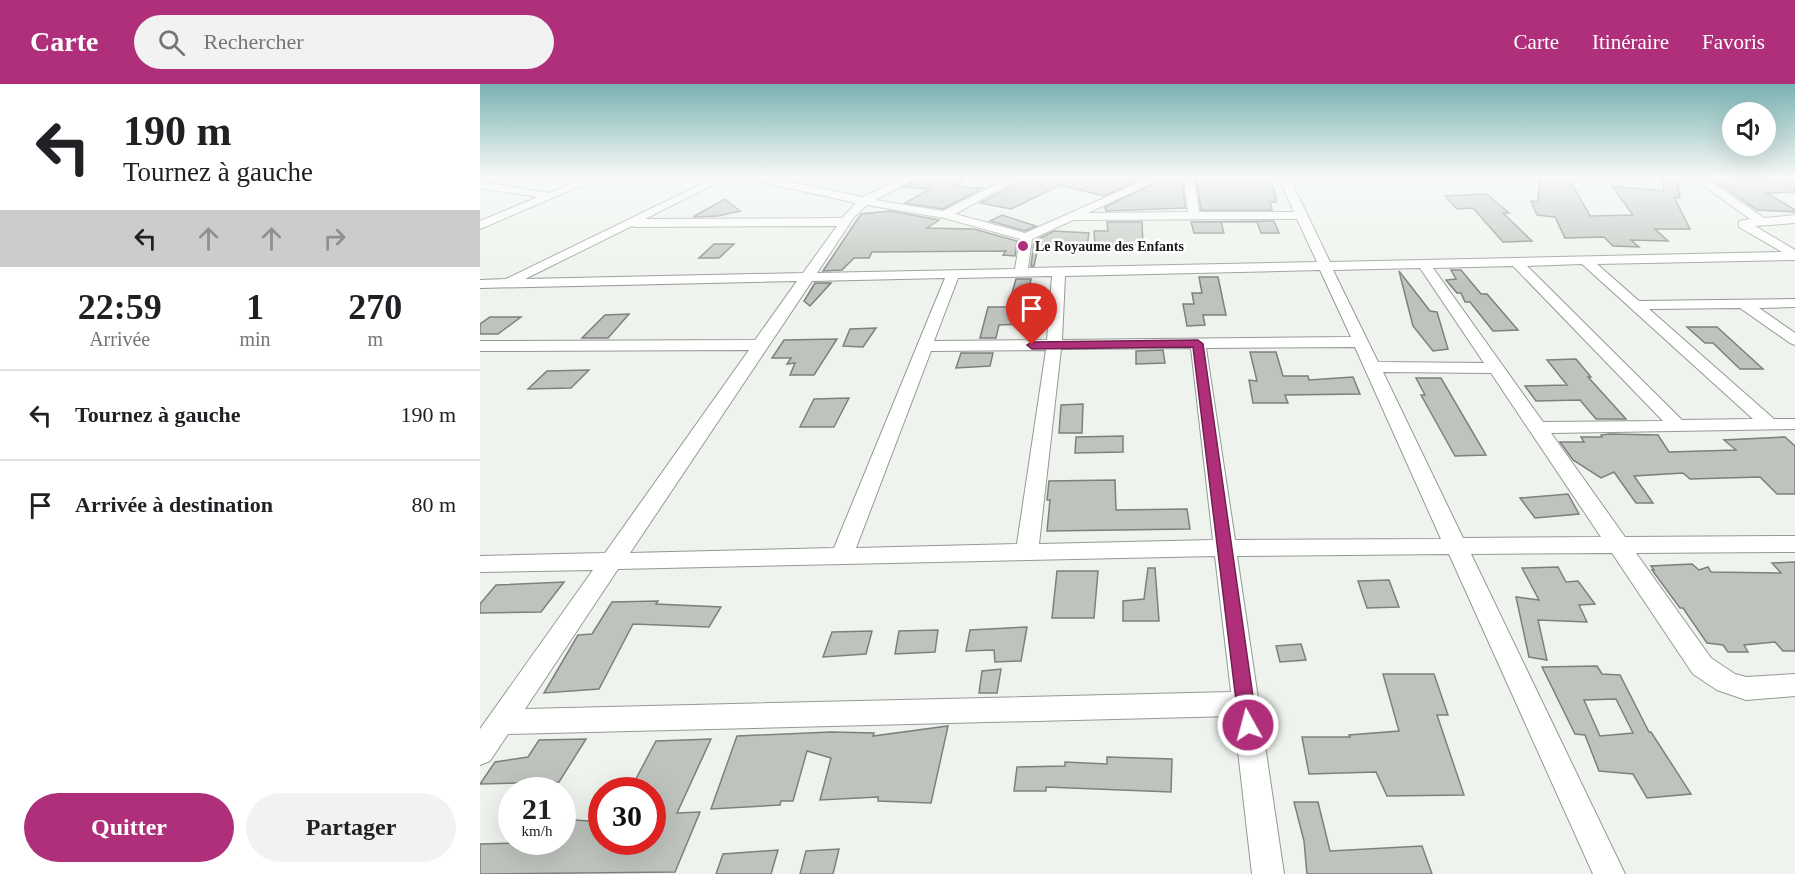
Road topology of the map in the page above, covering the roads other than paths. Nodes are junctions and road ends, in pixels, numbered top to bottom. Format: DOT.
graph roads {
  1 [pos="509,213"];
  2 [pos="651,213"];
  3 [pos="853,213"];
  4 [pos="933,213"];
  5 [pos="949,213"];
  6 [pos="1077,213"];
  7 [pos="1194,213"];
  8 [pos="1749,213"];
  9 [pos="945,215"];
  10 [pos="1302,215"];
  11 [pos="1194,216"];
  12 [pos="1067,217"];
  13 [pos="1795,219"];
  14 [pos="845,222"];
  15 [pos="1762,222"];
  16 [pos="631,223"];
  17 [pos="480,225"];
  18 [pos="1026,237"];
  19 [pos="1793,257"];
  20 [pos="1586,261"];
  21 [pos="1516,262"];
  22 [pos="1424,264"];
  23 [pos="1326,266"];
  24 [pos="1021,272"];
  25 [pos="1059,272"];
  26 [pos="953,274"];
  27 [pos="805,277"];
  28 [pos="507,283"];
  29 [pos="480,284"];
  30 [pos="480,290"];
  31 [pos="1795,303"];
  32 [pos="1744,304"];
  33 [pos="1636,305"];
  34 [pos="1795,340"];
  35 [pos="1359,342"];
  36 [pos="1198,344"];
  37 [pos="759,345"];
  38 [pos="1054,345"];
  39 [pos="480,346"];
  40 [pos="924,346"];
  41 [pos="1371,367"];
  42 [pos="1496,368"];
  43 [pos="1769,424"];
  44 [pos="1795,424"];
  45 [pos="1678,426"];
  46 [pos="1538,428"];
  47 [pos="1795,544"];
  48 [pos="1458,546"];
  49 [pos="1621,547"];
  50 [pos="1225,548"];
  51 [pos="1028,552"];
  52 [pos="842,556"];
  53 [pos="610,562"];
  54 [pos="480,564"];
  55 [pos="1795,685"];
  56 [pos="1245,704"];
  57 [pos="500,722"];
  58 [pos="480,752"];
  59 [pos="1268,874"];
  60 [pos="1609,874"];
  1 -- 17 [label="street"];
  2 -- 16 [label="street"];
  3 -- 14 [label="street"];
  4 -- 9 [label="street"];
  5 -- 9 [label="street"];
  6 -- 12 [label="street"];
  7 -- 11 [label="street"];
  8 -- 15 [label="street"];
  9 -- 18 [label="street"];
  10 -- 11 [label="street"];
  10 -- 23 [label="street"];
  11 -- 12 [label="street"];
  12 -- 18 [label="street"];
  13 -- 15 [label="street"];
  14 -- 16 [label="street"];
  14 -- 27 [label="street"];
  15 -- 19 [label="street"];
  16 -- 28 [label="street"];
  18 -- 24 [label="street"];
  19 -- 20 [label="street"];
  20 -- 21 [label="street"];
  20 -- 33 [label="street"];
  21 -- 22 [label="street"];
  21 -- 45 [label="street"];
  22 -- 23 [label="street"];
  22 -- 42 [label="street"];
  23 -- 25 [label="street"];
  23 -- 35 [label="street"];
  24 -- 25 [label="street"];
  24 -- 26 [label="street"];
  25 -- 38 [label="street"];
  26 -- 27 [label="street"];
  26 -- 40 [label="street"];
  27 -- 28 [label="street"];
  27 -- 37 [label="street"];
  28 -- 29 [label="street"];
  28 -- 30 [label="street"];
  31 -- 32 [label="street"];
  32 -- 33 [label="street"];
  32 -- 34 [label="street"];
  33 -- 43 [label="street"];
  35 -- 36 [label="street"];
  35 -- 41 [label="street"];
  36 -- 38 [label="street"];
  36 -- 50 [label="street"];
  37 -- 39 [label="street"];
  37 -- 53 [label="street"];
  38 -- 40 [label="street"];
  38 -- 51 [label="street"];
  40 -- 52 [label="street"];
  41 -- 42 [label="street"];
  41 -- 48 [label="street"];
  42 -- 46 [label="street"];
  43 -- 44 [label="street"];
  43 -- 45 [label="street"];
  45 -- 46 [label="street"];
  46 -- 49 [label="street"];
  47 -- 49 [label="street"];
  48 -- 49 [label="street"];
  48 -- 50 [label="street"];
  48 -- 60 [label="street"];
  49 -- 55 [label="street"];
  50 -- 51 [label="street"];
  50 -- 56 [label="street"];
  51 -- 52 [label="street"];
  52 -- 53 [label="street"];
  53 -- 54 [label="street"];
  53 -- 57 [label="street"];
  56 -- 57 [label="street"];
  56 -- 59 [label="street"];
  57 -- 58 [label="street"];
}
